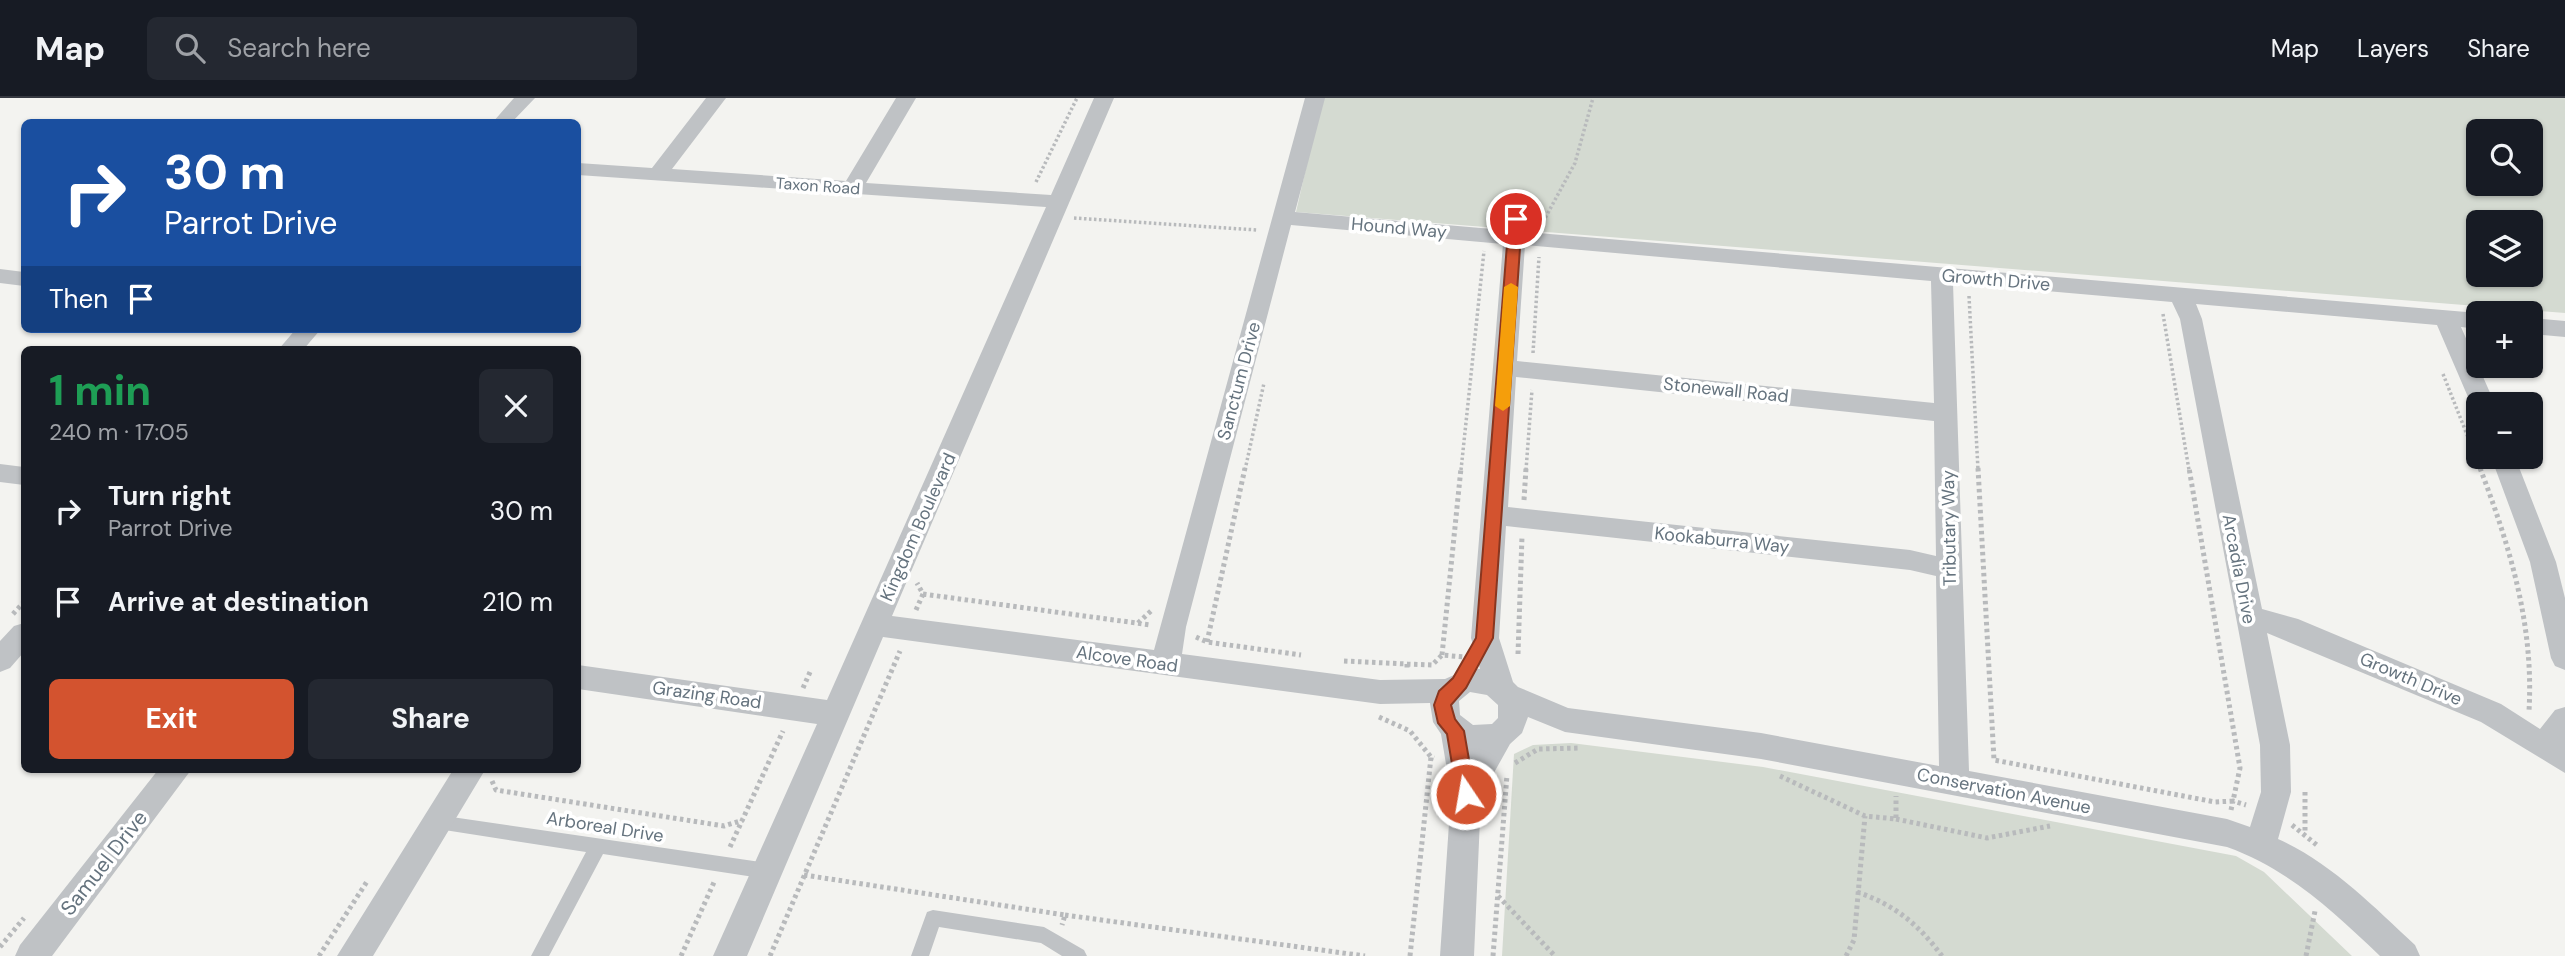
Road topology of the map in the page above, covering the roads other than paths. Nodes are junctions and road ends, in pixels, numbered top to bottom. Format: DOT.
graph roads {
  1 [pos="525,98"];
  2 [pos="716,98"];
  3 [pos="906,98"];
  4 [pos="1104,98"];
  5 [pos="1315,98"];
  6 [pos="505,119"];
  7 [pos="581,169"];
  8 [pos="657,175"];
  9 [pos="852,188"];
  10 [pos="1066,210"];
  11 [pos="1284,218"];
  12 [pos="1515,229"];
  13 [pos="1941,275"];
  14 [pos="0,276"];
  15 [pos="21,278"];
  16 [pos="2172,301"];
  17 [pos="2446,318"];
  18 [pos="2466,320"];
  19 [pos="2543,327"];
  20 [pos="2565,329"];
  21 [pos="305,333"];
  22 [pos="294,346"];
  23 [pos="1505,368"];
  24 [pos="2478,392"];
  25 [pos="1946,414"];
  26 [pos="2508,469"];
  27 [pos="0,473"];
  28 [pos="21,476"];
  29 [pos="1494,515"];
  30 [pos="1949,569"];
  31 [pos="2249,617"];
  32 [pos="875,625"];
  33 [pos="21,637"];
  34 [pos="1485,638"];
  35 [pos="2565,658"];
  36 [pos="0,660"];
  37 [pos="1166,664"];
  38 [pos="581,677"];
  39 [pos="1509,683"];
  40 [pos="1454,687"];
  41 [pos="1380,692"];
  42 [pos="836,713"];
  43 [pos="1565,720"];
  44 [pos="1502,734"];
  45 [pos="1454,738"];
  46 [pos="2558,738"];
  47 [pos="175,773"];
  48 [pos="481,775"];
  49 [pos="1954,782"];
  50 [pos="1466,794"];
  51 [pos="438,822"];
  52 [pos="2261,843"];
  53 [pos="598,846"];
  54 [pos="767,871"];
  55 [pos="32,956"];
  56 [pos="354,956"];
  57 [pos="540,956"];
  58 [pos="730,956"];
  59 [pos="920,956"];
  60 [pos="1078,956"];
  61 [pos="1457,956"];
  62 [pos="2403,956"];
  1 -- 6 [label="street"];
  2 -- 8 [label="street"];
  3 -- 9 [label="street"];
  4 -- 10 [label="street, Kingdom Boulevard"];
  5 -- 11 [label="street, Sanctum Drive"];
  7 -- 8 [label="street, Taxon Road"];
  8 -- 9 [label="street, Taxon Road"];
  9 -- 10 [label="street, Taxon Road"];
  10 -- 32 [label="street, Kingdom Boulevard"];
  11 -- 12 [label="street, Hound Way"];
  11 -- 37 [label="street, Sanctum Drive"];
  12 -- 13 [label="street, Growth Drive"];
  12 -- 23 [label="street"];
  13 -- 16 [label="street, Growth Drive"];
  13 -- 25 [label="street, Tributary Way"];
  14 -- 15 [label="street"];
  16 -- 17 [label="street, Growth Drive"];
  16 -- 31 [label="street, Arcadia Drive"];
  17 -- 18 [label="street, Growth Drive"];
  17 -- 24 [label="street"];
  19 -- 20 [label="street"];
  21 -- 22 [label="street"];
  23 -- 25 [label="street, Stonewall Road"];
  23 -- 29 [label="street"];
  25 -- 30 [label="street, Tributary Way"];
  26 -- 35 [label="street"];
  27 -- 28 [label="street"];
  29 -- 30 [label="street, Kookaburra Way"];
  29 -- 34 [label="street"];
  30 -- 49 [label="street, Tributary Way"];
  31 -- 46 [label="street, Growth Drive"];
  31 -- 52 [label="street, Arcadia Drive"];
  32 -- 37 [label="street, Alcove Road"];
  32 -- 42 [label="street, Kingdom Boulevard"];
  33 -- 36 [label="street"];
  34 -- 39 [label="street"];
  34 -- 40 [label="street"];
  37 -- 41 [label="street, Alcove Road"];
  38 -- 42 [label="street, Grazing Road"];
  39 -- 40 [label="street"];
  39 -- 43 [label="street, Conservation Avenue"];
  39 -- 44 [label="street"];
  40 -- 41 [label="street, Alcove Road"];
  40 -- 45 [label="street"];
  41 -- 45 [label="street, Alcove Road"];
  42 -- 54 [label="street, Kingdom Boulevard"];
  43 -- 44 [label="street, Conservation Avenue"];
  43 -- 49 [label="street, Conservation Avenue"];
  44 -- 45 [label="street"];
  44 -- 50 [label="street"];
  45 -- 50 [label="street"];
  47 -- 55 [label="street, Samuel Drive"];
  48 -- 51 [label="street"];
  49 -- 52 [label="street, Conservation Avenue"];
  50 -- 61 [label="street"];
  51 -- 53 [label="lane, Arboreal Drive"];
  51 -- 56 [label="street"];
  52 -- 62 [label="street, Conservation Avenue"];
  53 -- 54 [label="lane, Arboreal Drive"];
  53 -- 57 [label="lane"];
  54 -- 58 [label="street, Kingdom Boulevard"];
  59 -- 60 [label="lane"];
}
